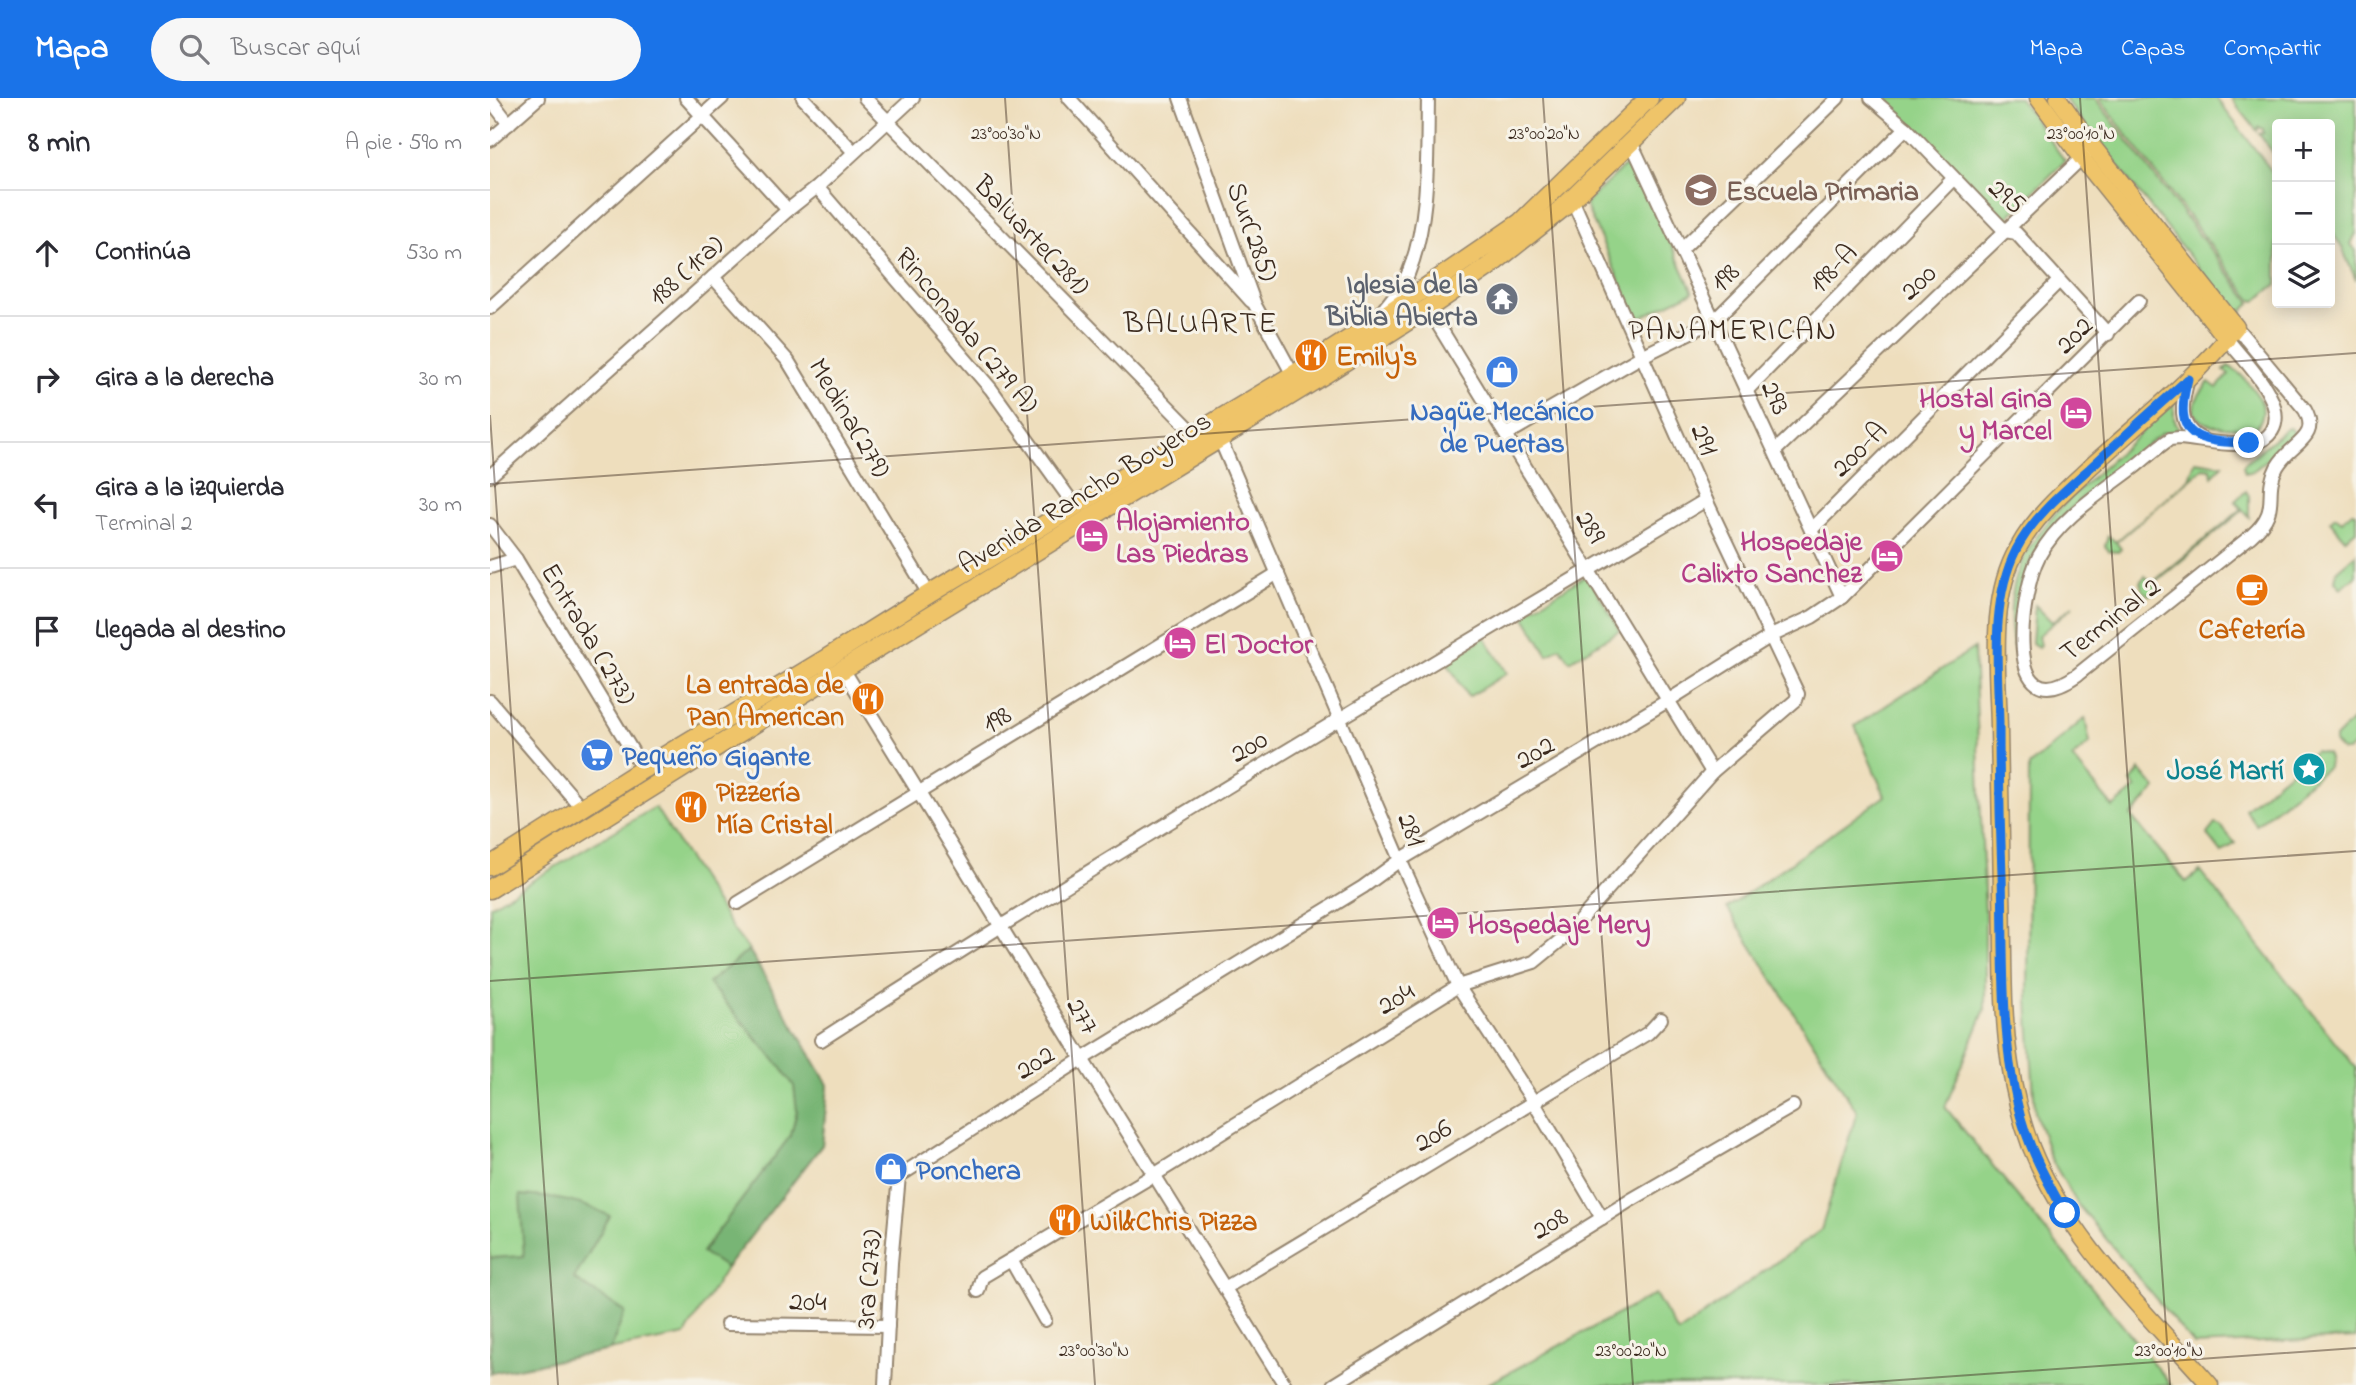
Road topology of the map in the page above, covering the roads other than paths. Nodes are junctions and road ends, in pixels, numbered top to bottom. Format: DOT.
graph roads {
  1 [pos="538,98"];
  2 [pos="686,98"];
  3 [pos="722,98"];
  4 [pos="803,98"];
  5 [pos="865,98"];
  6 [pos="913,98"];
  7 [pos="1069,98"];
  8 [pos="1180,98"];
  9 [pos="1428,98"];
  10 [pos="1649,98"];
  11 [pos="1676,98"];
  12 [pos="1838,98"];
  13 [pos="1871,98"];
  14 [pos="2038,98"];
  15 [pos="2058,98"];
  16 [pos="490,99"];
  17 [pos="702,116"];
  18 [pos="888,121"];
  19 [pos="509,124"];
  20 [pos="1906,128"];
  21 [pos="490,140"];
  22 [pos="1631,142"];
  23 [pos="854,152"];
  24 [pos="2087,153"];
  25 [pos="1953,179"];
  26 [pos="817,187"];
  27 [pos="1572,198"];
  28 [pos="788,210"];
  29 [pos="2005,231"];
  30 [pos="1682,249"];
  31 [pos="713,277"];
  32 [pos="2059,281"];
  33 [pos="2139,301"];
  34 [pos="1255,305"];
  35 [pos="490,308"];
  36 [pos="1428,308"];
  37 [pos="1715,320"];
  38 [pos="1371,325"];
  39 [pos="2232,333"];
  40 [pos="2108,334"];
  41 [pos="1642,356"];
  42 [pos="1293,375"];
  43 [pos="2188,379"];
  44 [pos="1747,390"];
  45 [pos="1195,434"];
  46 [pos="1507,435"];
  47 [pos="1220,439"];
  48 [pos="2206,440"];
  49 [pos="1775,451"];
  50 [pos="490,476"];
  51 [pos="1706,500"];
  52 [pos="1075,506"];
  53 [pos="490,525"];
  54 [pos="1811,530"];
  55 [pos="516,559"];
  56 [pos="490,567"];
  57 [pos="1590,569"];
  58 [pos="1279,573"];
  59 [pos="929,594"];
  60 [pos="1842,597"];
  61 [pos="1771,636"];
  62 [pos="843,670"];
  63 [pos="1797,697"];
  64 [pos="1669,699"];
  65 [pos="490,701"];
  66 [pos="1339,718"];
  67 [pos="643,769"];
  68 [pos="1712,772"];
  69 [pos="920,794"];
  70 [pos="582,807"];
  71 [pos="1400,860"];
  72 [pos="490,866"];
  73 [pos="490,889"];
  74 [pos="738,903"];
  75 [pos="1000,925"];
  76 [pos="1458,986"];
  77 [pos="1661,1019"];
  78 [pos="821,1040"];
  79 [pos="1082,1059"];
  80 [pos="1533,1101"];
  81 [pos="1793,1106"];
  82 [pos="1154,1175"];
  83 [pos="899,1176"];
  84 [pos="1602,1218"];
  85 [pos="1011,1260"];
  86 [pos="1225,1288"];
  87 [pos="978,1291"];
  88 [pos="1045,1320"];
  89 [pos="727,1324"];
  90 [pos="888,1326"];
  91 [pos="885,1385"];
  92 [pos="1285,1385"];
  93 [pos="1333,1385"];
  94 [pos="2210,1385"];
  1 -- 19 [label="street"];
  2 -- 17 [label="street"];
  3 -- 17 [label="street"];
  4 -- 23 [label="street"];
  5 -- 18 [label="street, Baluarte(281)"];
  6 -- 18 [label="street, 188 (1ra)"];
  7 -- 34 [label="street"];
  8 -- 34 [label="street, Sur(285)"];
  9 -- 38 [label="street"];
  10 -- 38 [label="highway, Avenida Rancho Boyeros"];
  11 -- 22 [label="highway, Avenida Rancho Boyeros"];
  12 -- 30 [label="street"];
  13 -- 20 [label="street, 295"];
  14 -- 24 [label="main road"];
  15 -- 24 [label="main road"];
  16 -- 19 [label="street"];
  17 -- 28 [label="street"];
  17 -- 35 [label="street"];
  18 -- 23 [label="street, 188 (1ra)"];
  18 -- 45 [label="street, Baluarte(281)"];
  19 -- 21 [label="street"];
  20 -- 25 [label="street, 295"];
  20 -- 37 [label="street, 198"];
  22 -- 27 [label="highway, Avenida Rancho Boyeros"];
  22 -- 30 [label="street, 293"];
  23 -- 26 [label="street, 188 (1ra)"];
  24 -- 29 [label="street, 200"];
  24 -- 39 [label="main road"];
  25 -- 29 [label="street, 295"];
  25 -- 44 [label="street, 198-A"];
  26 -- 28 [label="street, 188 (1ra)"];
  26 -- 52 [label="street, Rinconada (279 A)"];
  27 -- 36 [label="highway, Avenida Rancho Boyeros"];
  27 -- 41 [label="street, 291"];
  28 -- 31 [label="street, 188 (1ra)"];
  29 -- 32 [label="street, 295"];
  29 -- 49 [label="street, 200"];
  30 -- 37 [label="street, 293"];
  31 -- 50 [label="street, 188 (1ra)"];
  31 -- 59 [label="street, Medina(279)"];
  32 -- 40 [label="street, 295"];
  32 -- 54 [label="street, 200-A"];
  33 -- 40 [label="street, 202"];
  34 -- 42 [label="street, Sur(285)"];
  36 -- 46 [label="street, 289"];
  36 -- 47 [label="highway, Avenida Rancho Boyeros"];
  37 -- 41 [label="street, 198"];
  37 -- 44 [label="street, 293"];
  38 -- 42 [label="highway, Avenida Rancho Boyeros"];
  39 -- 43 [label="main road"];
  39 -- 48 [label="street, Terminal 2"];
  39 -- 48 [label="street, Terminal 2"];
  40 -- 60 [label="street, 202"];
  41 -- 46 [label="street, 198"];
  41 -- 51 [label="street, 291"];
  42 -- 45 [label="highway, Avenida Rancho Boyeros"];
  43 -- 48 [label="street"];
  43 -- 94 [label="main road"];
  44 -- 49 [label="street, 293"];
  45 -- 52 [label="highway, Avenida Rancho Boyeros"];
  46 -- 57 [label="street, 289"];
  47 -- 58 [label="street, 281"];
  47 -- 62 [label="highway, Avenida Rancho Boyeros"];
  49 -- 54 [label="street, 293"];
  51 -- 57 [label="street, 200"];
  51 -- 61 [label="street, 291"];
  52 -- 59 [label="highway, Avenida Rancho Boyeros"];
  53 -- 55 [label="street, Entrada (273)"];
  54 -- 60 [label="street, 293"];
  55 -- 56 [label="street"];
  55 -- 67 [label="street, Entrada (273)"];
  57 -- 64 [label="street, 289"];
  57 -- 66 [label="street, 200"];
  58 -- 66 [label="street, 281"];
  58 -- 69 [label="street, 198"];
  59 -- 67 [label="highway, Avenida Rancho Boyeros"];
  60 -- 61 [label="street, 202"];
  61 -- 63 [label="street, 291"];
  61 -- 64 [label="street, 202"];
  62 -- 69 [label="street, 277"];
  62 -- 73 [label="highway, Avenida Rancho Boyeros"];
  63 -- 68 [label="street, 204"];
  64 -- 68 [label="street, 289"];
  64 -- 71 [label="street, 202"];
  65 -- 70 [label="street"];
  66 -- 71 [label="street, 281"];
  66 -- 75 [label="street, 200"];
  67 -- 70 [label="highway, Avenida Rancho Boyeros"];
  68 -- 76 [label="street, 204"];
  69 -- 74 [label="street, 198"];
  69 -- 75 [label="street, 277"];
  70 -- 72 [label="highway, Avenida Rancho Boyeros"];
  71 -- 76 [label="street, 281"];
  71 -- 79 [label="street, 202"];
  75 -- 78 [label="street, 200"];
  75 -- 79 [label="street, 277"];
  76 -- 80 [label="street, 281"];
  76 -- 82 [label="street, 204"];
  77 -- 80 [label="street, 206"];
  79 -- 82 [label="street, 277"];
  79 -- 83 [label="street, 202"];
  80 -- 84 [label="street, 281"];
  80 -- 86 [label="street, 206"];
  81 -- 84 [label="street, 208"];
  82 -- 85 [label="street, 204"];
  82 -- 86 [label="street, 277"];
  83 -- 90 [label="street, 3ra (273)"];
  84 -- 93 [label="street, 208"];
  85 -- 87 [label="street, 204"];
  85 -- 88 [label="street"];
  86 -- 92 [label="street, 277"];
  89 -- 90 [label="street, 204"];
  90 -- 91 [label="street, 3ra (273)"];
}
